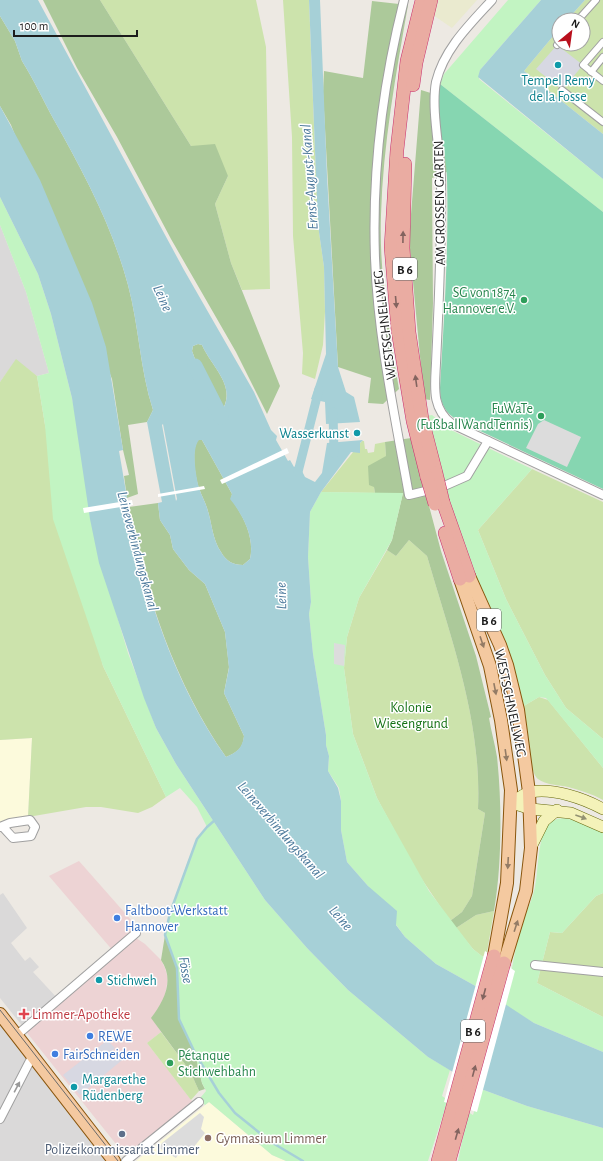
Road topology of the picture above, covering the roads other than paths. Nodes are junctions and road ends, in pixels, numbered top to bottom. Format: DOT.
graph roads {
  1 [pos="404,0"];
  2 [pos="422,0"];
  3 [pos="431,0"];
  4 [pos="492,0"];
  5 [pos="596,0"];
  6 [pos="585,12"];
  7 [pos="603,42"];
  8 [pos="603,57"];
  9 [pos="590,72"];
  10 [pos="602,79"];
  11 [pos="562,90"];
  12 [pos="603,122"];
  13 [pos="488,441"];
  14 [pos="431,475"];
  15 [pos="603,495"];
  16 [pos="464,578"];
  17 [pos="526,768"];
  18 [pos="529,792"];
  19 [pos="548,792"];
  20 [pos="512,803"];
  21 [pos="531,809"];
  22 [pos="603,809"];
  23 [pos="557,810"];
  24 [pos="603,827"];
  25 [pos="531,848"];
  26 [pos="136,933"];
  27 [pos="499,960"];
  28 [pos="535,965"];
  29 [pos="603,972"];
  30 [pos="0,1014"];
  31 [pos="17,1035"];
  32 [pos="33,1055"];
  33 [pos="199,1102"];
  34 [pos="456,1108"];
  35 [pos="0,1119"];
  36 [pos="114,1161"];
  37 [pos="126,1161"];
  38 [pos="431,1161"];
  39 [pos="447,1161"];
  1 -- 13 [label="street"];
  2 -- 14 [label="highway, WESTSCHNELLWEG / B 6, one-way"];
  14 -- 3 [label="highway, WESTSCHNELLWEG / B 6, one-way"];
  4 -- 13 [label="street, AM GROSSEN GARTEN"];
  5 -- 6 [label="street"];
  7 -- 9 [label="street"];
  8 -- 9 [label="street"];
  9 -- 10 [label="street"];
  11 -- 12 [label="street"];
  13 -- 15 [label="street, AM GROSSEN GARTEN"];
  14 -- 16 [label="highway, WESTSCHNELLWEG / B 6, bridge"];
  16 -- 17 [label="main road, WESTSCHNELLWEG / B 6"];
  16 -- 20 [label="main road, WESTSCHNELLWEG / B 6, one-way"];
  17 -- 18 [label="main road, WESTSCHNELLWEG / B 6"];
  17 -- 19 [label="main road"];
  18 -- 19 [label="main road"];
  18 -- 20 [label="main road"];
  18 -- 21 [label="main road, WESTSCHNELLWEG / B 6"];
  19 -- 22 [label="main road"];
  20 -- 21 [label="main road"];
  20 -- 27 [label="main road, WESTSCHNELLWEG / B 6, one-way"];
  21 -- 23 [label="main road"];
  21 -- 25 [label="main road, WESTSCHNELLWEG / B 6"];
  23 -- 24 [label="main road, one-way"];
  23 -- 25 [label="main road"];
  27 -- 25 [label="main road, WESTSCHNELLWEG / B 6, one-way"];
  26 -- 31 [label="street"];
  27 -- 34 [label="highway, WESTSCHNELLWEG / B 6"];
  28 -- 29 [label="street"];
  30 -- 31 [label="main road"];
  31 -- 32 [label="main road"];
  35 -- 32 [label="street, one-way"];
  32 -- 36 [label="main road"];
  33 -- 37 [label="street"];
  34 -- 38 [label="highway"];
  34 -- 39 [label="highway, WESTSCHNELLWEG / B 6"];
}
